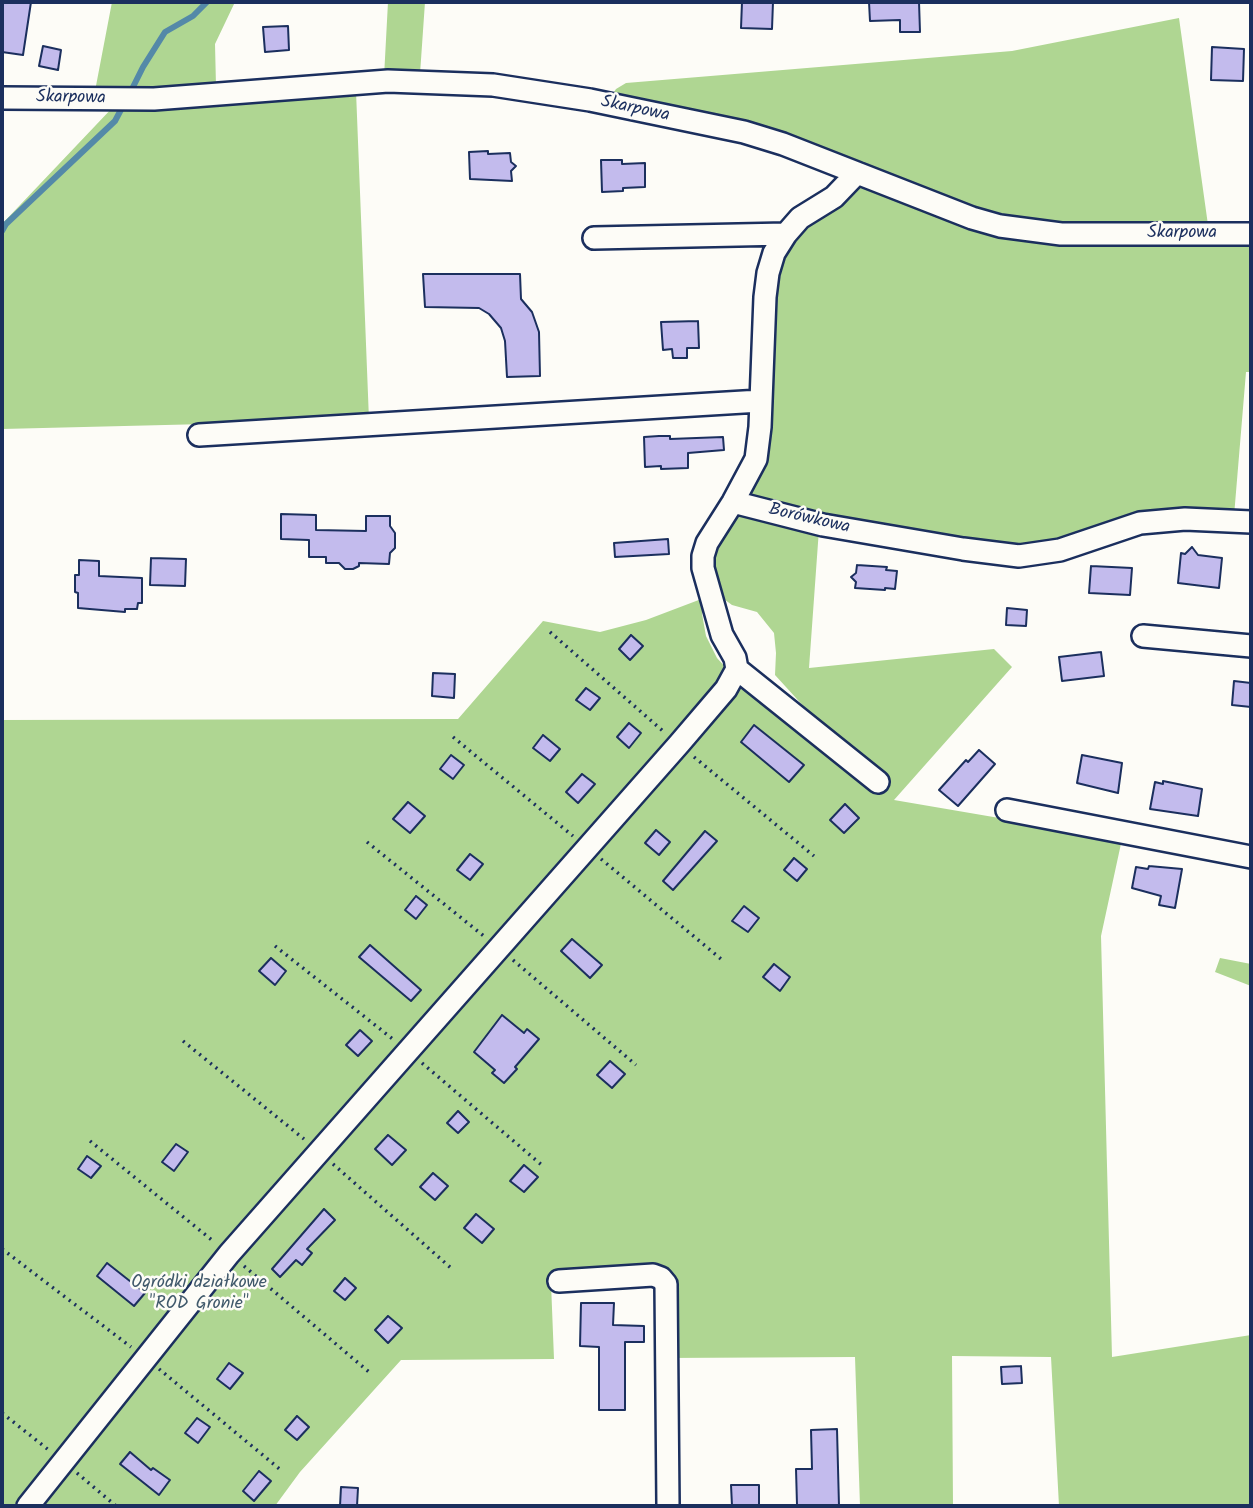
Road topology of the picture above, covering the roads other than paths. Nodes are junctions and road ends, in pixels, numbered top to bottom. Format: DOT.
graph roads {
  1 [pos="2,98"];
  2 [pos="857,173"];
  3 [pos="786,233"];
  4 [pos="1251,234"];
  5 [pos="594,238"];
  6 [pos="760,401"];
  7 [pos="198,435"];
  8 [pos="733,502"];
  9 [pos="1251,522"];
  10 [pos="1143,636"];
  11 [pos="1251,646"];
  12 [pos="737,669"];
  13 [pos="878,782"];
  14 [pos="1007,810"];
  15 [pos="1251,857"];
  16 [pos="559,1281"];
  17 [pos="28,1506"];
  18 [pos="668,1506"];
  1 -- 2 [label="street, Skarpowa"];
  2 -- 3 [label="street"];
  2 -- 4 [label="street, Skarpowa"];
  3 -- 5 [label="street"];
  3 -- 6 [label="street"];
  6 -- 7 [label="street"];
  6 -- 8 [label="street"];
  8 -- 9 [label="street, Borówkowa"];
  8 -- 12 [label="street"];
  10 -- 11 [label="street"];
  12 -- 13 [label="street"];
  12 -- 17 [label="street"];
  14 -- 15 [label="street"];
  16 -- 18 [label="street"];
}
